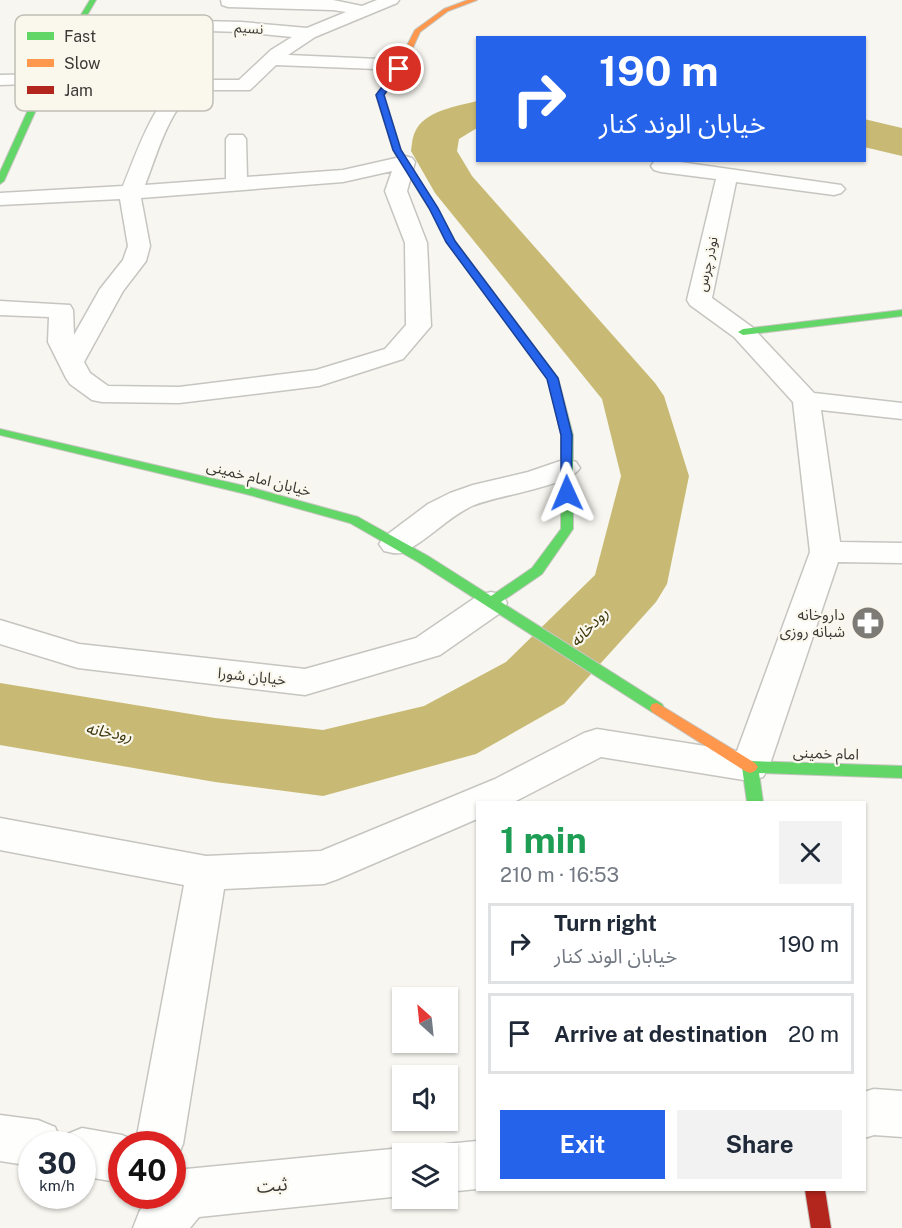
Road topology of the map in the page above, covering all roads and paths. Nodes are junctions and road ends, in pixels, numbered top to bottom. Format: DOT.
graph roads {
  1 [pos="93,0"];
  2 [pos="392,0"];
  3 [pos="474,0"];
  4 [pos="229,1"];
  5 [pos="361,10"];
  6 [pos="84,15"];
  7 [pos="213,26"];
  8 [pos="218,26"];
  9 [pos="309,33"];
  10 [pos="272,59"];
  11 [pos="401,64"];
  12 [pos="0,80"];
  13 [pos="15,80"];
  14 [pos="213,85"];
  15 [pos="32,111"];
  16 [pos="167,111"];
  17 [pos="236,139"];
  18 [pos="405,162"];
  19 [pos="662,166"];
  20 [pos="727,175"];
  21 [pos="0,181"];
  22 [pos="237,183"];
  23 [pos="834,189"];
  24 [pos="131,192"];
  25 [pos="0,199"];
  26 [pos="0,308"];
  27 [pos="902,314"];
  28 [pos="743,332"];
  29 [pos="71,362"];
  30 [pos="806,400"];
  31 [pos="902,411"];
  32 [pos="0,432"];
  33 [pos="566,468"];
  34 [pos="395,544"];
  35 [pos="826,552"];
  36 [pos="902,553"];
  37 [pos="490,603"];
  38 [pos="0,632"];
  39 [pos="902,772"];
  40 [pos="752,785"];
  41 [pos="480,801"];
  42 [pos="476,803"];
  43 [pos="0,834"];
  44 [pos="206,873"];
  45 [pos="866,1114"];
  46 [pos="902,1114"];
  47 [pos="161,1131"];
  48 [pos="0,1138"];
  49 [pos="18,1141"];
  50 [pos="476,1165"];
  51 [pos="458,1167"];
  52 [pos="392,1173"];
  53 [pos="815,1191"];
  54 [pos="150,1209"];
  55 [pos="147,1228"];
  56 [pos="158,1228"];
  57 [pos="821,1228"];
  1 -- 6 [label="street"];
  2 -- 5 [label="street"];
  3 -- 11 [label="street"];
  4 -- 5 [label="street"];
  4 -- 8 [label="street"];
  5 -- 9 [label="street"];
  7 -- 8 [label="street, نسیم"];
  8 -- 9 [label="street, نسیم"];
  9 -- 10 [label="street"];
  10 -- 11 [label="street"];
  10 -- 14 [label="street"];
  11 -- 18 [label="street"];
  12 -- 13 [label="street"];
  15 -- 21 [label="street"];
  16 -- 24 [label="street"];
  17 -- 22 [label="street"];
  18 -- 22 [label="street"];
  18 -- 29 [label="street"];
  18 -- 33 [label="street"];
  19 -- 20 [label="street"];
  20 -- 23 [label="street"];
  20 -- 28 [label="street, نوذر چرس"];
  22 -- 24 [label="street"];
  24 -- 25 [label="street"];
  24 -- 29 [label="street"];
  26 -- 29 [label="street"];
  27 -- 28 [label="street"];
  28 -- 30 [label="street"];
  30 -- 31 [label="street"];
  30 -- 35 [label="street"];
  32 -- 34 [label="street, خیابان امام خمینی"];
  33 -- 34 [label="street"];
  33 -- 37 [label="street"];
  34 -- 37 [label="street, خیابان امام خمینی"];
  35 -- 36 [label="street"];
  35 -- 40 [label="street"];
  37 -- 38 [label="street, خیابان شورا"];
  37 -- 40 [label="street, خیابان امام خمینی"];
  39 -- 40 [label="street, امام خمینی"];
  40 -- 41 [label="street"];
  42 -- 44 [label="street"];
  43 -- 44 [label="street"];
  44 -- 47 [label="street"];
  45 -- 46 [label="street"];
  48 -- 49 [label="street"];
  50 -- 51 [label="street"];
  52 -- 56 [label="street, ثبت"];
  53 -- 57 [label="street"];
  54 -- 55 [label="street"];
}
